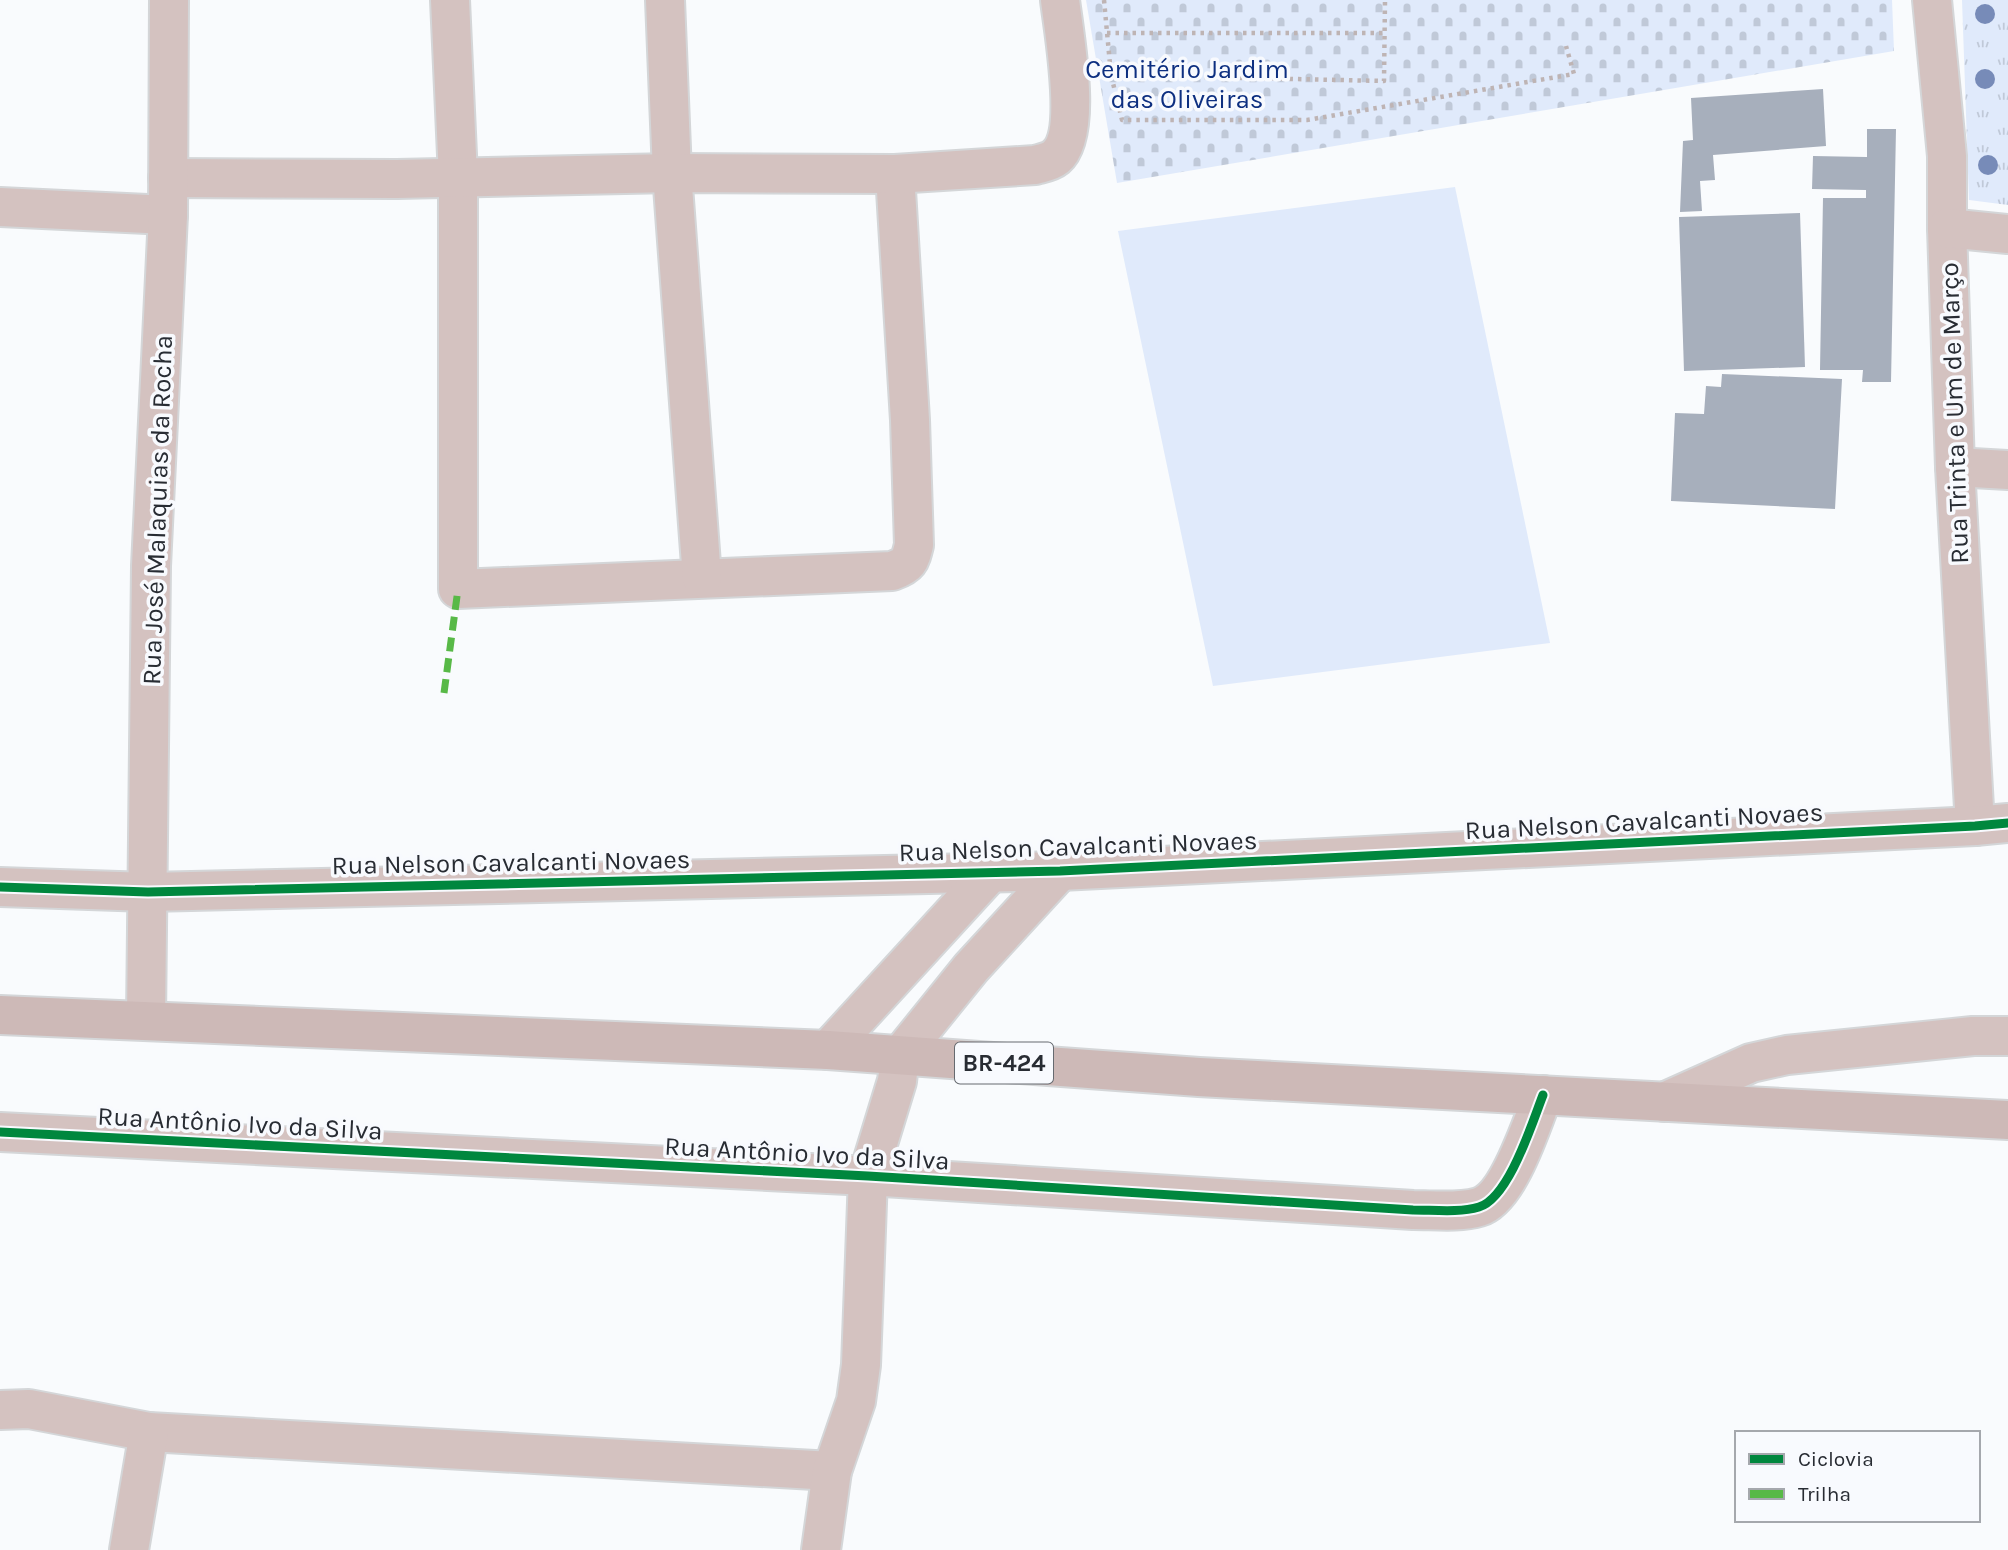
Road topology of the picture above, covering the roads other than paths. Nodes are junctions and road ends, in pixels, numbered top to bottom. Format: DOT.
graph roads {
  1 [pos="169,0"];
  2 [pos="450,0"];
  3 [pos="665,0"];
  4 [pos="1060,0"];
  5 [pos="1932,0"];
  6 [pos="672,173"];
  7 [pos="895,174"];
  8 [pos="458,177"];
  9 [pos="168,178"];
  10 [pos="0,207"];
  11 [pos="168,215"];
  12 [pos="1947,228"];
  13 [pos="2008,234"];
  14 [pos="1955,467"];
  15 [pos="2008,470"];
  16 [pos="702,578"];
  17 [pos="1992,824"];
  18 [pos="1060,870"];
  19 [pos="992,871"];
  20 [pos="0,887"];
  21 [pos="148,892"];
  22 [pos="0,1015"];
  23 [pos="146,1020"];
  24 [pos="2006,1038"];
  25 [pos="828,1050"];
  26 [pos="900,1056"];
  27 [pos="1543,1095"];
  28 [pos="1664,1102"];
  29 [pos="2008,1120"];
  30 [pos="0,1132"];
  31 [pos="868,1176"];
  32 [pos="0,1410"];
  33 [pos="149,1432"];
  34 [pos="832,1471"];
  35 [pos="129,1550"];
  36 [pos="821,1550"];
  1 -- 9 [label="street, Rua José Malaquias da Rocha"];
  2 -- 8 [label="street"];
  3 -- 6 [label="street"];
  4 -- 7 [label="street"];
  5 -- 12 [label="street, Rua Trinta e Um de Março"];
  6 -- 7 [label="street"];
  6 -- 8 [label="street"];
  6 -- 16 [label="street"];
  7 -- 16 [label="street"];
  8 -- 9 [label="street"];
  8 -- 16 [label="street"];
  9 -- 11 [label="street, Rua José Malaquias da Rocha"];
  10 -- 11 [label="street"];
  11 -- 21 [label="street, Rua José Malaquias da Rocha"];
  12 -- 13 [label="street"];
  12 -- 14 [label="street, Rua Trinta e Um de Março"];
  14 -- 15 [label="street"];
  14 -- 17 [label="street, Rua Trinta e Um de Março"];
  17 -- 18 [label="street, Rua Nelson Cavalcanti Novaes"];
  18 -- 19 [label="street, Rua Nelson Cavalcanti Novaes"];
  18 -- 26 [label="street"];
  19 -- 21 [label="street, Rua Nelson Cavalcanti Novaes"];
  19 -- 25 [label="street"];
  20 -- 21 [label="street, Rua Nelson Cavalcanti Novaes"];
  21 -- 23 [label="street, Rua José Malaquias da Rocha"];
  22 -- 23 [label="main road, BR-424"];
  23 -- 25 [label="main road, BR-424"];
  24 -- 28 [label="street"];
  25 -- 26 [label="main road, BR-424"];
  26 -- 27 [label="main road, BR-424"];
  26 -- 31 [label="street"];
  27 -- 28 [label="main road, BR-424"];
  27 -- 31 [label="street, Rua Antônio Ivo da Silva"];
  28 -- 29 [label="main road, BR-424"];
  30 -- 31 [label="street, Rua Antônio Ivo da Silva"];
  31 -- 34 [label="street"];
  32 -- 33 [label="street"];
  33 -- 34 [label="street"];
  33 -- 35 [label="street"];
  34 -- 36 [label="street"];
}
